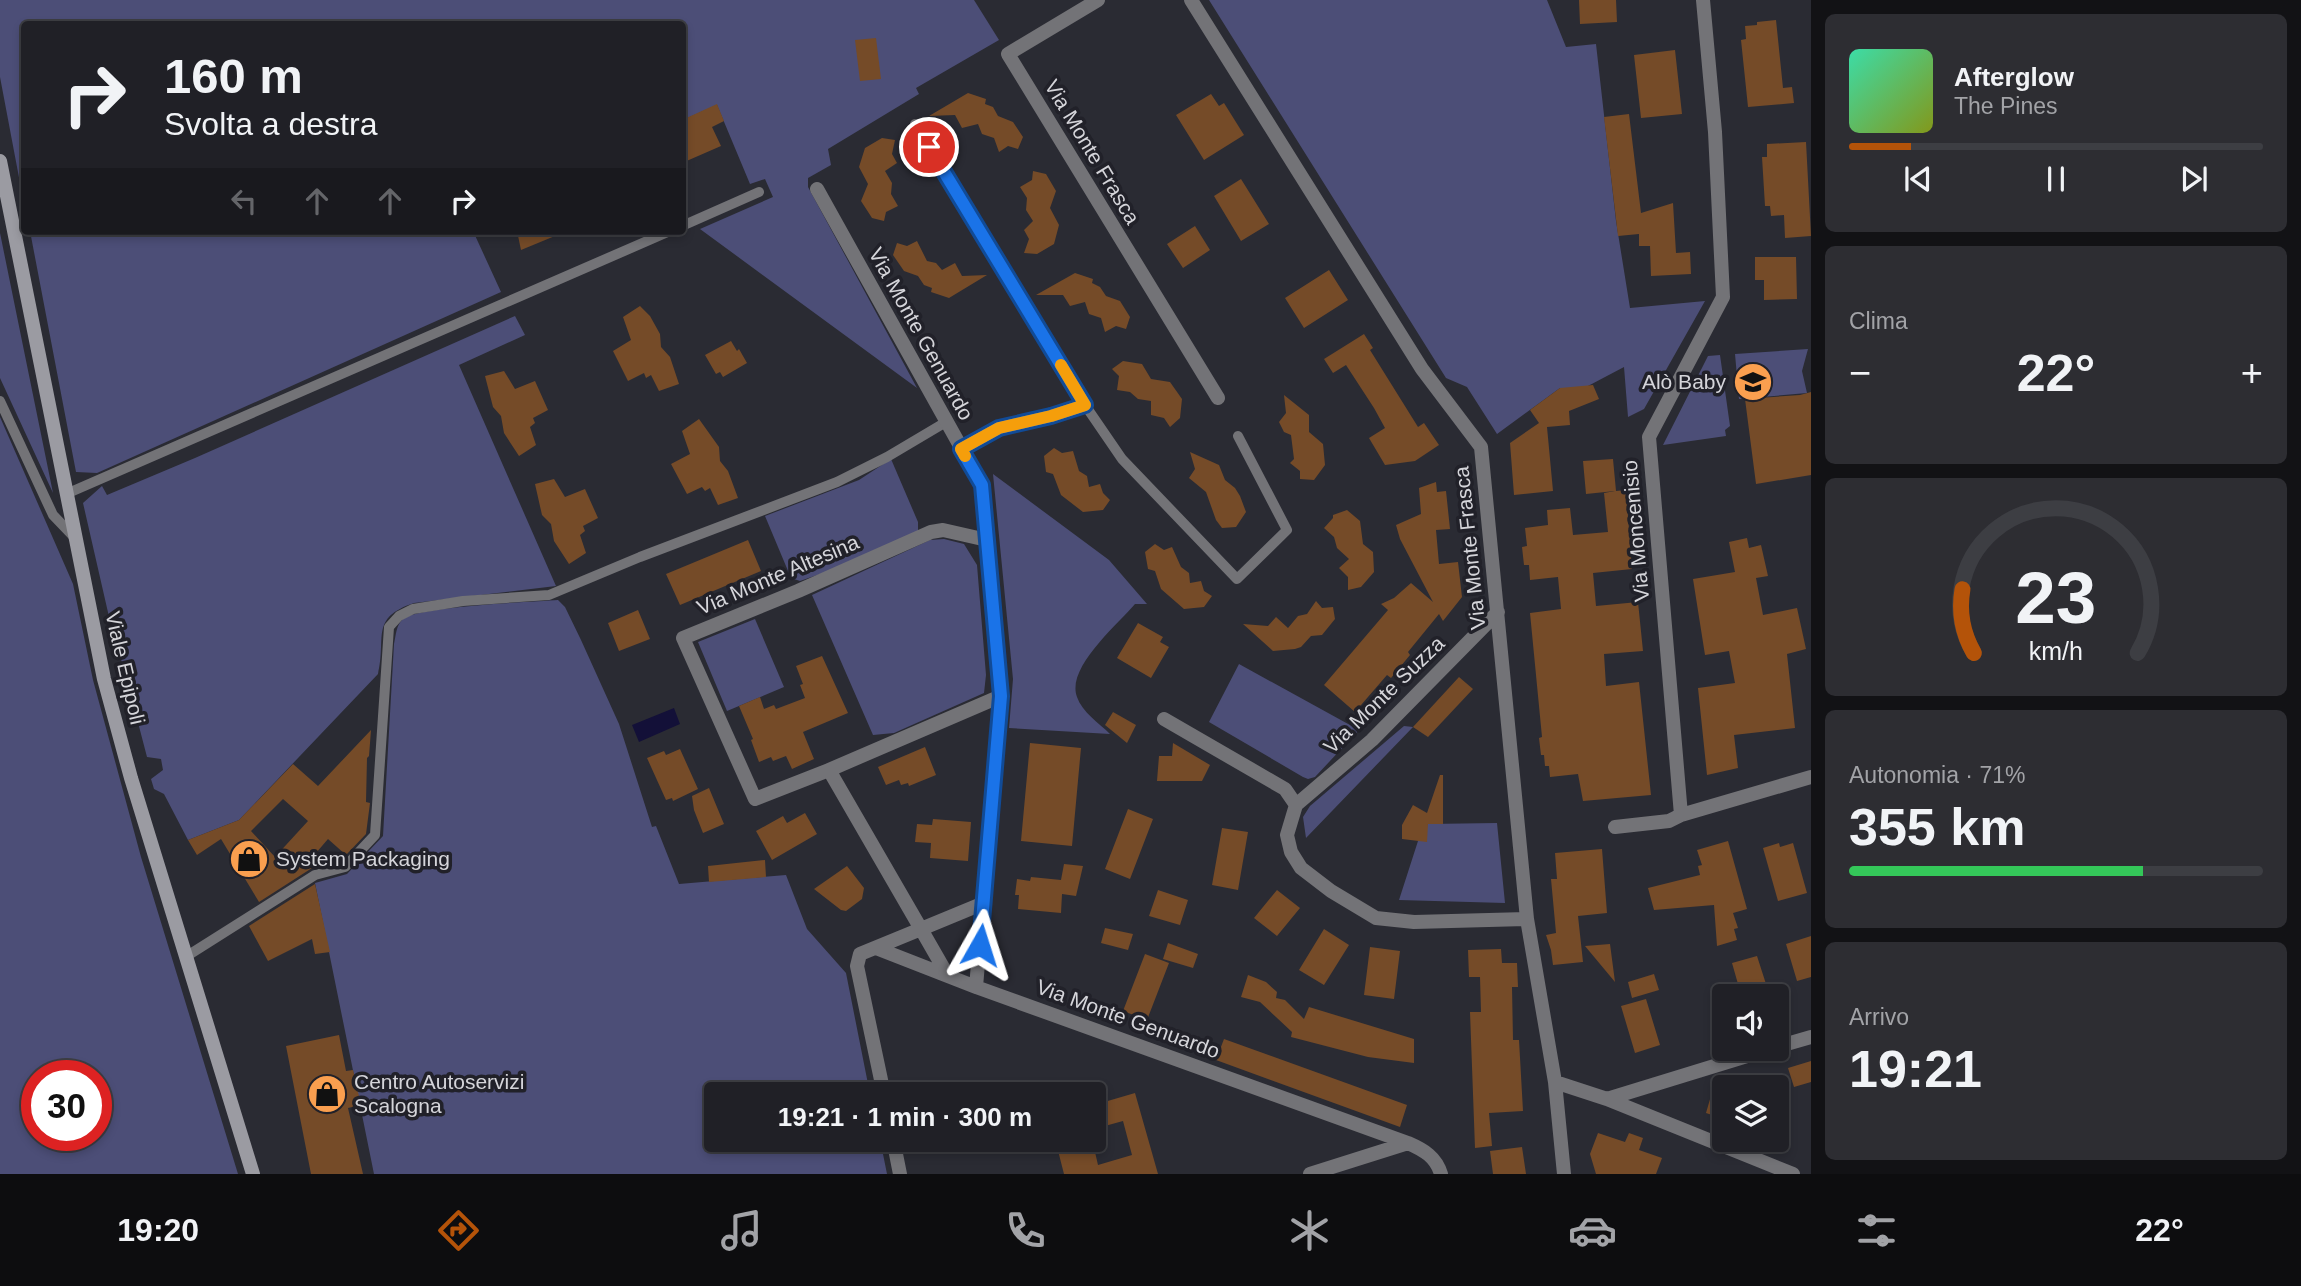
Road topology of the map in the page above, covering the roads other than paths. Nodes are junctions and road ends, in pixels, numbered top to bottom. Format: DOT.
graph roads {
  1 [pos="1098,0"];
  2 [pos="1191,0"];
  3 [pos="1703,0"];
  4 [pos="915,124"];
  5 [pos="0,161"];
  6 [pos="817,189"];
  7 [pos="759,192"];
  8 [pos="686,224"];
  9 [pos="661,235"];
  10 [pos="1218,398"];
  11 [pos="0,401"];
  12 [pos="1085,405"];
  13 [pos="946,422"];
  14 [pos="1238,436"];
  15 [pos="961,449"];
  16 [pos="66,495"];
  17 [pos="76,538"];
  18 [pos="986,540"];
  19 [pos="1498,612"];
  20 [pos="1001,696"];
  21 [pos="1164,719"];
  22 [pos="829,770"];
  23 [pos="1811,777"];
  24 [pos="1296,806"];
  25 [pos="1681,816"];
  26 [pos="1615,827"];
  27 [pos="984,902"];
  28 [pos="1527,919"];
  29 [pos="921,929"];
  30 [pos="876,948"];
  31 [pos="187,956"];
  32 [pos="948,976"];
  33 [pos="976,987"];
  34 [pos="1811,1037"];
  35 [pos="1789,1044"];
  36 [pos="1732,1061"];
  37 [pos="881,1082"];
  38 [pos="1555,1082"];
  39 [pos="1607,1099"];
  40 [pos="1408,1143"];
  41 [pos="896,1152"];
  42 [pos="253,1174"];
  43 [pos="900,1174"];
  44 [pos="1310,1174"];
  45 [pos="1441,1174"];
  46 [pos="1564,1174"];
  47 [pos="1793,1174"];
  1 -- 10 [label="street, Via Monte Frasca"];
  2 -- 19 [label="street, Via Monte Frasca"];
  3 -- 25 [label="street, Via Moncenisio"];
  4 -- 12 [label="lane"];
  5 -- 16 [label="main road, Viale Epipoli"];
  6 -- 13 [label="street, Via Monte Genuardo"];
  7 -- 8 [label="lane"];
  9 -- 16 [label="lane"];
  11 -- 17 [label="lane"];
  12 -- 14 [label="lane"];
  12 -- 15 [label="lane"];
  13 -- 15 [label="street, Via Monte Genuardo"];
  13 -- 31 [label="lane"];
  15 -- 18 [label="street, Via Monte Genuardo"];
  16 -- 17 [label="main road, Viale Epipoli"];
  17 -- 31 [label="main road, Viale Epipoli"];
  18 -- 20 [label="street, Via Monte Genuardo"];
  18 -- 22 [label="street, Via Monte Altesina"];
  19 -- 24 [label="street, Via Monte Suzza"];
  19 -- 28 [label="street, Via Monte Frasca"];
  20 -- 22 [label="street"];
  20 -- 27 [label="street, Via Monte Genuardo"];
  21 -- 24 [label="street"];
  22 -- 29 [label="street"];
  23 -- 25 [label="street"];
  24 -- 28 [label="street"];
  25 -- 26 [label="street"];
  27 -- 29 [label="street"];
  27 -- 33 [label="street, Via Monte Genuardo"];
  28 -- 38 [label="street, Via Monte Frasca"];
  29 -- 30 [label="street"];
  29 -- 32 [label="street"];
  30 -- 32 [label="street"];
  30 -- 37 [label="street"];
  31 -- 42 [label="main road, Viale Epipoli"];
  32 -- 33 [label="street"];
  33 -- 40 [label="street, Via Monte Genuardo"];
  34 -- 35 [label="street"];
  36 -- 39 [label="street"];
  38 -- 39 [label="street"];
  38 -- 46 [label="street, Via Monte Frasca"];
  39 -- 47 [label="street"];
  40 -- 44 [label="street"];
  40 -- 45 [label="street, Via Monte Genuardo"];
  41 -- 43 [label="street"];
}
